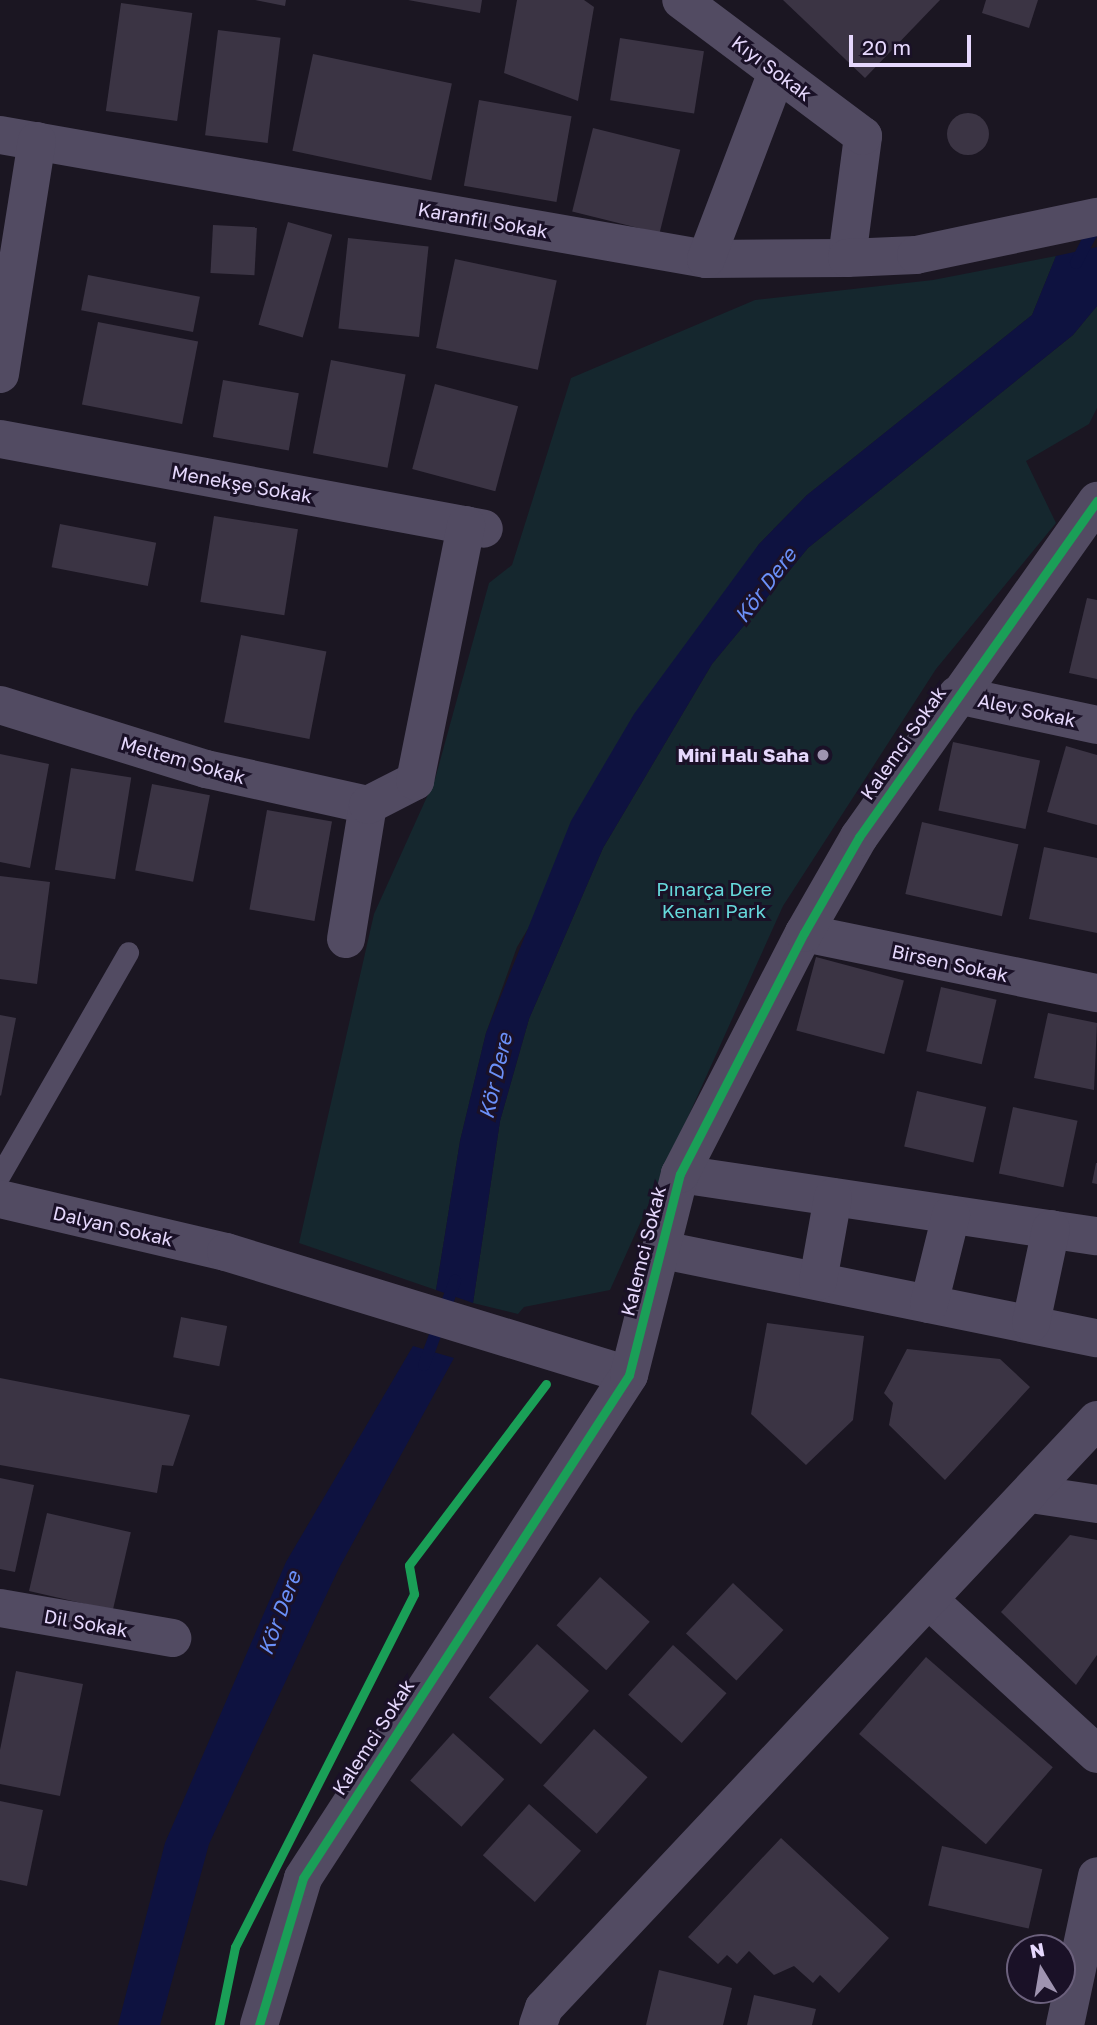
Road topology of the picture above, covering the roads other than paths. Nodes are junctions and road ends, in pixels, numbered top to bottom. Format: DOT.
graph roads {
  1 [pos="681,0"];
  2 [pos="777,72"];
  3 [pos="0,135"];
  4 [pos="37,141"];
  5 [pos="1097,217"];
  6 [pos="847,258"];
  7 [pos="706,259"];
  8 [pos="0,374"];
  9 [pos="0,439"];
  10 [pos="1097,501"];
  11 [pos="957,695"];
  12 [pos="0,705"];
  13 [pos="1097,725"];
  14 [pos="369,806"];
  15 [pos="804,933"];
  16 [pos="346,939"];
  17 [pos="128,952"];
  18 [pos="1097,993"];
  19 [pos="680,1174"];
  20 [pos="0,1175"];
  21 [pos="833,1197"];
  22 [pos="0,1199"];
  23 [pos="951,1215"];
  24 [pos="1051,1229"];
  25 [pos="1097,1236"];
  26 [pos="663,1250"];
  27 [pos="818,1281"];
  28 [pos="929,1304"];
  29 [pos="1031,1323"];
  30 [pos="1097,1338"];
  31 [pos="629,1375"];
  32 [pos="1097,1420"];
  33 [pos="1031,1494"];
  34 [pos="1097,1504"];
  35 [pos="931,1602"];
  36 [pos="0,1608"];
  37 [pos="172,1638"];
  38 [pos="1097,1754"];
  39 [pos="1097,1876"];
  40 [pos="259,2025"];
  41 [pos="538,2025"];
  42 [pos="1065,2025"];
  1 -- 2 [label="street, Kıyı Sokak"];
  2 -- 6 [label="street, Kıyı Sokak"];
  2 -- 7 [label="street"];
  3 -- 4 [label="street, Karanfil Sokak"];
  4 -- 7 [label="street, Karanfil Sokak"];
  4 -- 8 [label="street"];
  5 -- 6 [label="street, Karanfil Sokak"];
  6 -- 7 [label="street, Karanfil Sokak"];
  9 -- 14 [label="street, Menekşe Sokak"];
  10 -- 11 [label="street, Kalemci Sokak"];
  11 -- 13 [label="street, Alev Sokak"];
  11 -- 15 [label="street, Kalemci Sokak"];
  12 -- 14 [label="street, Meltem Sokak"];
  14 -- 16 [label="street"];
  15 -- 18 [label="street, Birsen Sokak"];
  15 -- 19 [label="street, Kalemci Sokak"];
  17 -- 20 [label="lane"];
  19 -- 21 [label="street"];
  19 -- 26 [label="street, Kalemci Sokak"];
  21 -- 23 [label="street"];
  21 -- 27 [label="street"];
  22 -- 31 [label="street, Dalyan Sokak"];
  23 -- 24 [label="street"];
  23 -- 28 [label="street"];
  24 -- 25 [label="street"];
  24 -- 29 [label="street"];
  26 -- 27 [label="street"];
  26 -- 31 [label="street, Kalemci Sokak"];
  27 -- 28 [label="street"];
  28 -- 29 [label="street"];
  29 -- 30 [label="street"];
  31 -- 40 [label="street, Kalemci Sokak"];
  32 -- 33 [label="street"];
  33 -- 34 [label="street"];
  33 -- 35 [label="street"];
  35 -- 38 [label="street"];
  35 -- 41 [label="street"];
  36 -- 37 [label="street, Dil Sokak"];
  39 -- 42 [label="street"];
}
